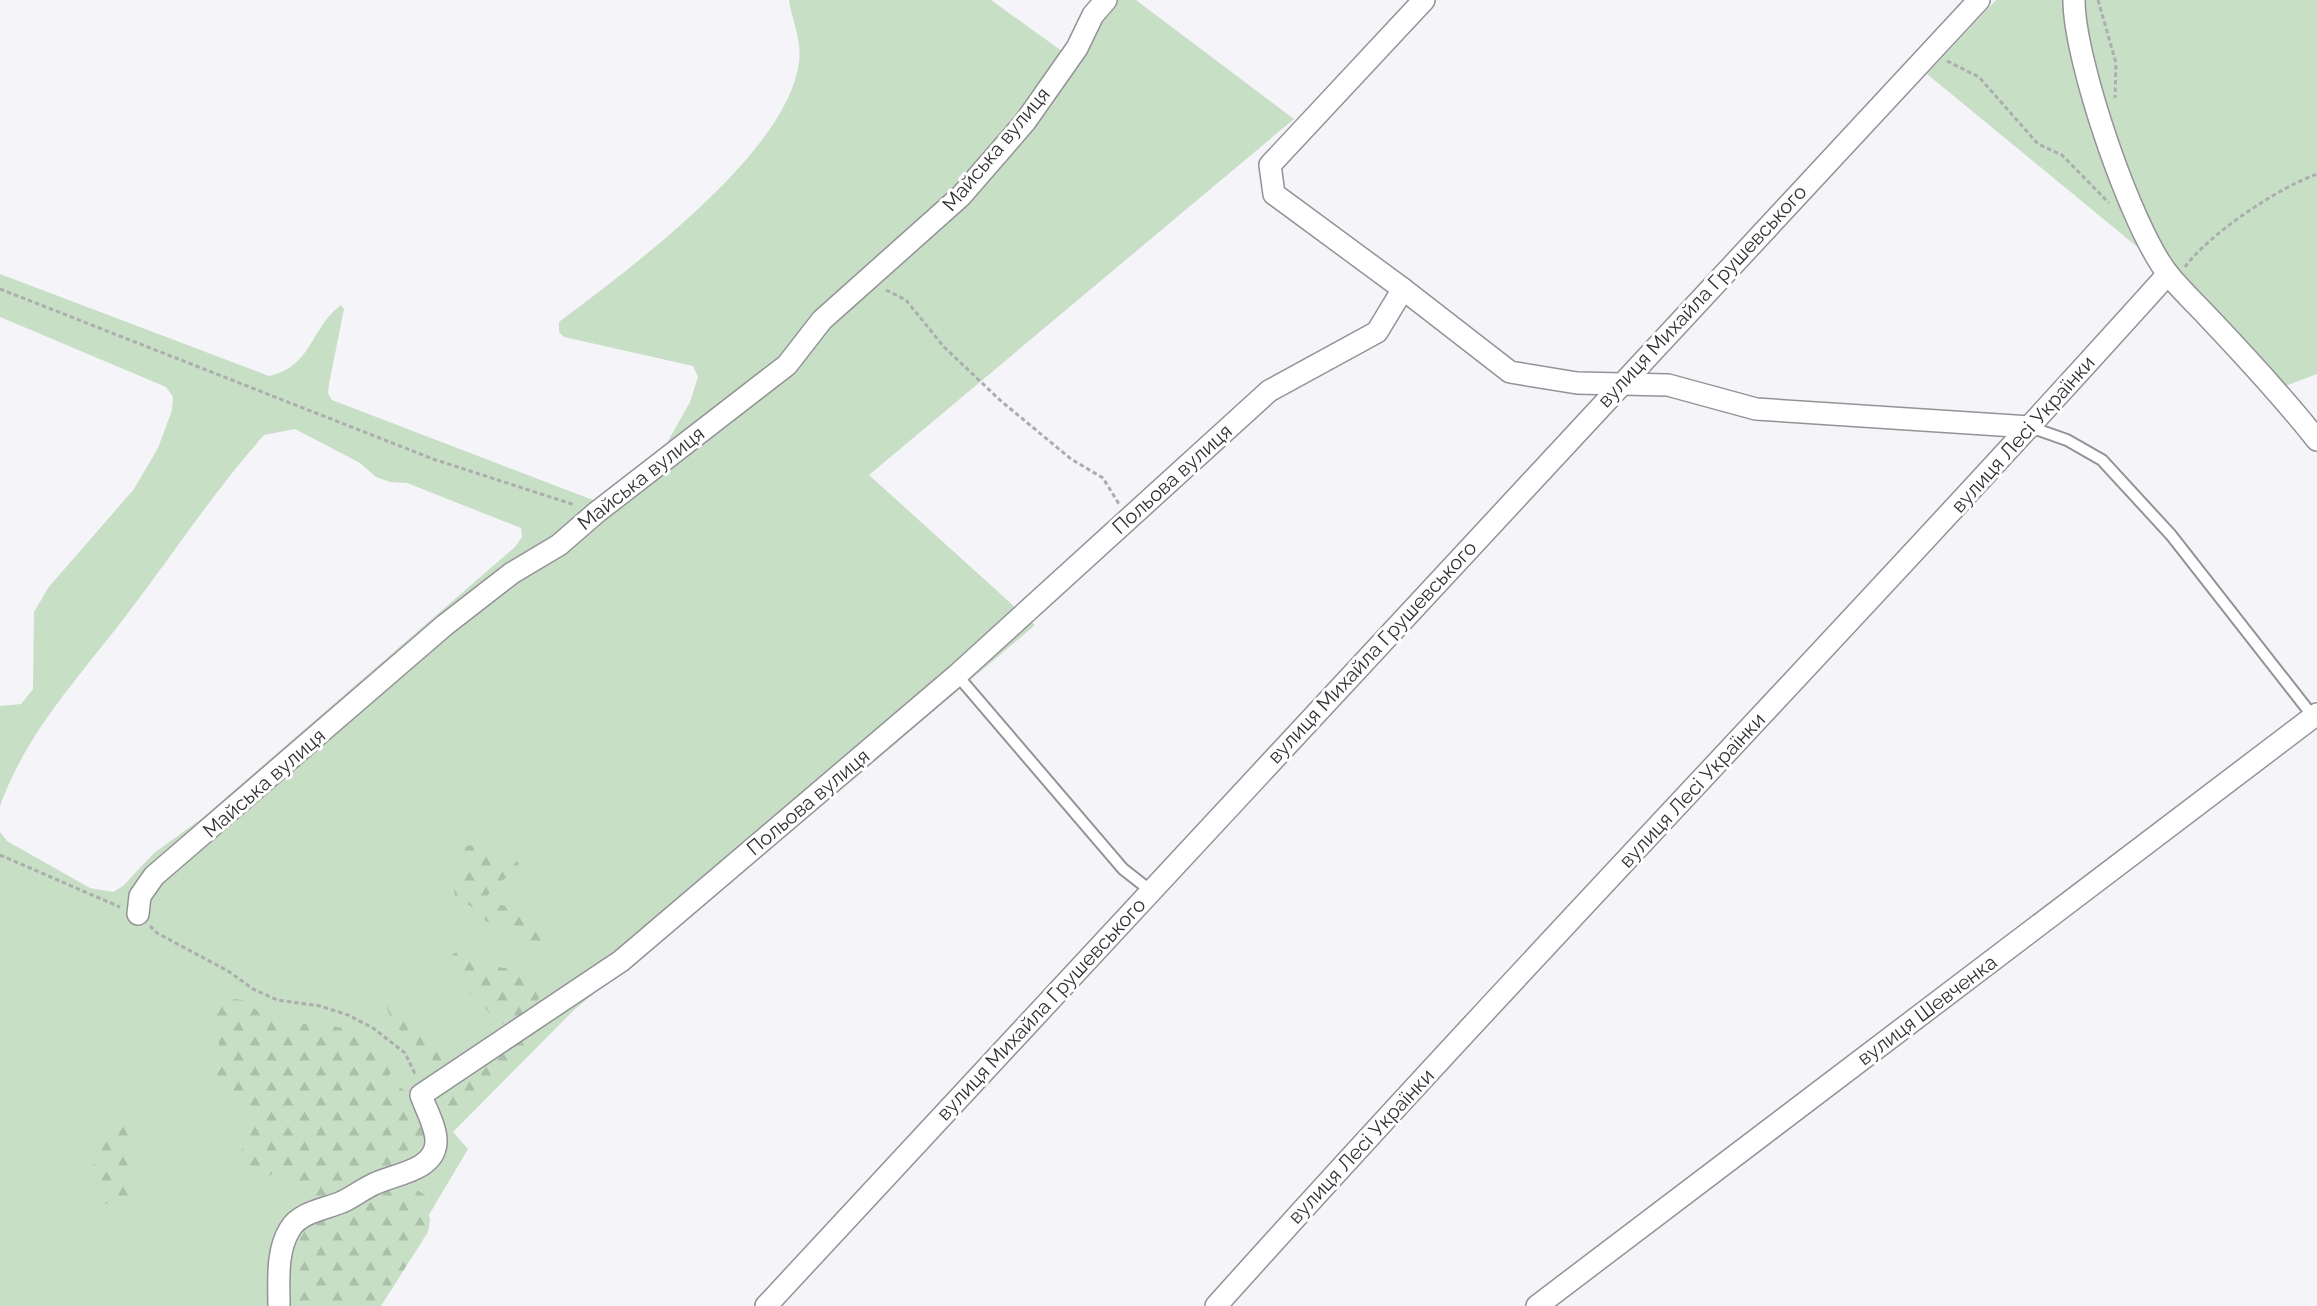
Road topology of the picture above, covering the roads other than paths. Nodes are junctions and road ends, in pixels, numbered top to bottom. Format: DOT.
graph roads {
  1 [pos="1106,0"];
  2 [pos="1424,0"];
  3 [pos="1979,0"];
  4 [pos="2074,0"];
  5 [pos="2172,278"];
  6 [pos="1403,289"];
  7 [pos="1622,382"];
  8 [pos="2030,427"];
  9 [pos="2317,440"];
  10 [pos="957,675"];
  11 [pos="2316,717"];
  12 [pos="1151,891"];
  13 [pos="138,914"];
  14 [pos="279,1306"];
  15 [pos="766,1306"];
  16 [pos="1216,1306"];
  17 [pos="1537,1306"];
  1 -- 13 [label="street, Майська вулиця"];
  2 -- 6 [label="street"];
  3 -- 7 [label="street, вулиця Михайла Грушевського"];
  4 -- 5 [label="street"];
  5 -- 8 [label="street, вулиця Лесі Українки"];
  5 -- 9 [label="street"];
  6 -- 7 [label="street"];
  6 -- 10 [label="street, Польова вулиця"];
  7 -- 8 [label="street"];
  7 -- 12 [label="street, вулиця Михайла Грушевського"];
  8 -- 11 [label="lane"];
  8 -- 16 [label="street, вулиця Лесі Українки"];
  10 -- 12 [label="lane"];
  10 -- 14 [label="street, Польова вулиця"];
  11 -- 17 [label="street, вулиця Шевченка"];
  12 -- 15 [label="street, вулиця Михайла Грушевського"];
}
